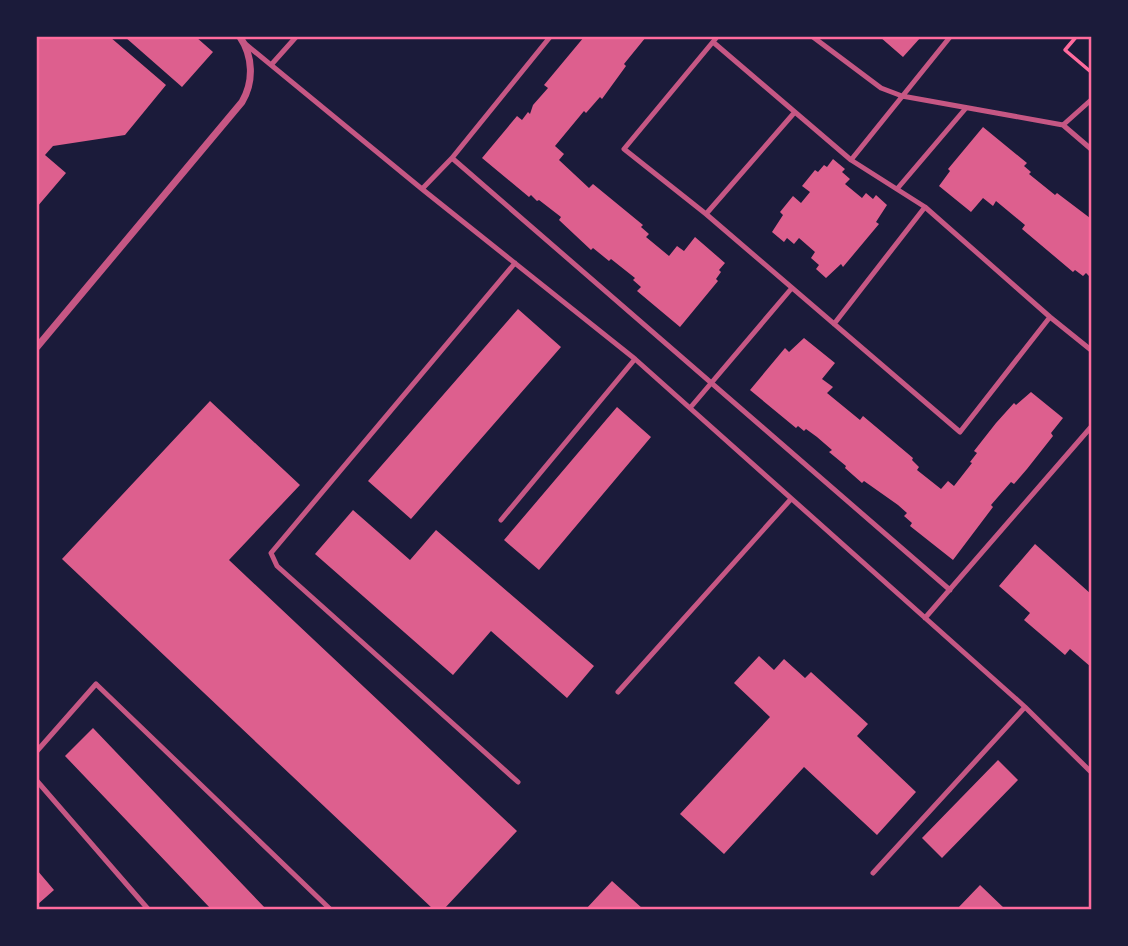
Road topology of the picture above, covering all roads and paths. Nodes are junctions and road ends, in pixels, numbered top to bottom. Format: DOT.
graph roads {
  1 [pos="296,37"];
  2 [pos="550,37"];
  3 [pos="813,37"];
  4 [pos="950,37"];
  5 [pos="1076,37"];
  6 [pos="242,39"];
  7 [pos="715,40"];
  8 [pos="1091,61"];
  9 [pos="271,65"];
  10 [pos="1086,67"];
  11 [pos="1091,72"];
  12 [pos="902,96"];
  13 [pos="1091,100"];
  14 [pos="966,108"];
  15 [pos="794,113"];
  16 [pos="1063,125"];
  17 [pos="1091,149"];
  18 [pos="452,158"];
  19 [pos="851,160"];
  20 [pos="422,189"];
  21 [pos="897,189"];
  22 [pos="925,207"];
  23 [pos="706,214"];
  24 [pos="514,263"];
  25 [pos="791,289"];
  26 [pos="1050,317"];
  27 [pos="834,324"];
  28 [pos="37,347"];
  29 [pos="1091,350"];
  30 [pos="635,359"];
  31 [pos="712,382"];
  32 [pos="690,408"];
  33 [pos="1091,427"];
  34 [pos="791,499"];
  35 [pos="501,520"];
  36 [pos="950,590"];
  37 [pos="925,618"];
  38 [pos="618,692"];
  39 [pos="1025,708"];
  40 [pos="37,751"];
  41 [pos="1091,772"];
  42 [pos="37,781"];
  43 [pos="518,782"];
  44 [pos="873,873"];
  45 [pos="148,909"];
  46 [pos="331,909"];
  1 -- 9 [label="lane"];
  2 -- 18 [label="lane"];
  3 -- 12 [label="lane"];
  4 -- 12 [label="lane"];
  5 -- 10 [label="path"];
  6 -- 9 [label="lane"];
  6 -- 28 [label="street"];
  7 -- 15 [label="lane"];
  7 -- 23 [label="lane"];
  8 -- 10 [label="path"];
  9 -- 20 [label="lane"];
  10 -- 11 [label="path"];
  12 -- 14 [label="lane"];
  12 -- 19 [label="lane"];
  13 -- 16 [label="lane"];
  14 -- 16 [label="lane"];
  14 -- 21 [label="lane"];
  15 -- 19 [label="lane"];
  15 -- 23 [label="lane"];
  16 -- 17 [label="lane"];
  18 -- 20 [label="lane"];
  18 -- 31 [label="lane"];
  19 -- 21 [label="lane"];
  20 -- 24 [label="lane"];
  21 -- 22 [label="lane"];
  22 -- 26 [label="lane"];
  22 -- 27 [label="lane"];
  23 -- 25 [label="lane"];
  24 -- 30 [label="lane"];
  24 -- 43 [label="lane"];
  25 -- 27 [label="lane"];
  25 -- 31 [label="lane"];
  26 -- 27 [label="lane"];
  26 -- 29 [label="lane"];
  30 -- 32 [label="lane"];
  30 -- 35 [label="lane"];
  31 -- 32 [label="lane"];
  31 -- 36 [label="lane"];
  32 -- 34 [label="lane"];
  33 -- 36 [label="lane"];
  34 -- 37 [label="lane"];
  34 -- 38 [label="lane"];
  36 -- 37 [label="lane"];
  37 -- 39 [label="lane"];
  39 -- 41 [label="lane"];
  39 -- 44 [label="lane"];
  40 -- 46 [label="lane"];
  42 -- 45 [label="lane"];
}
